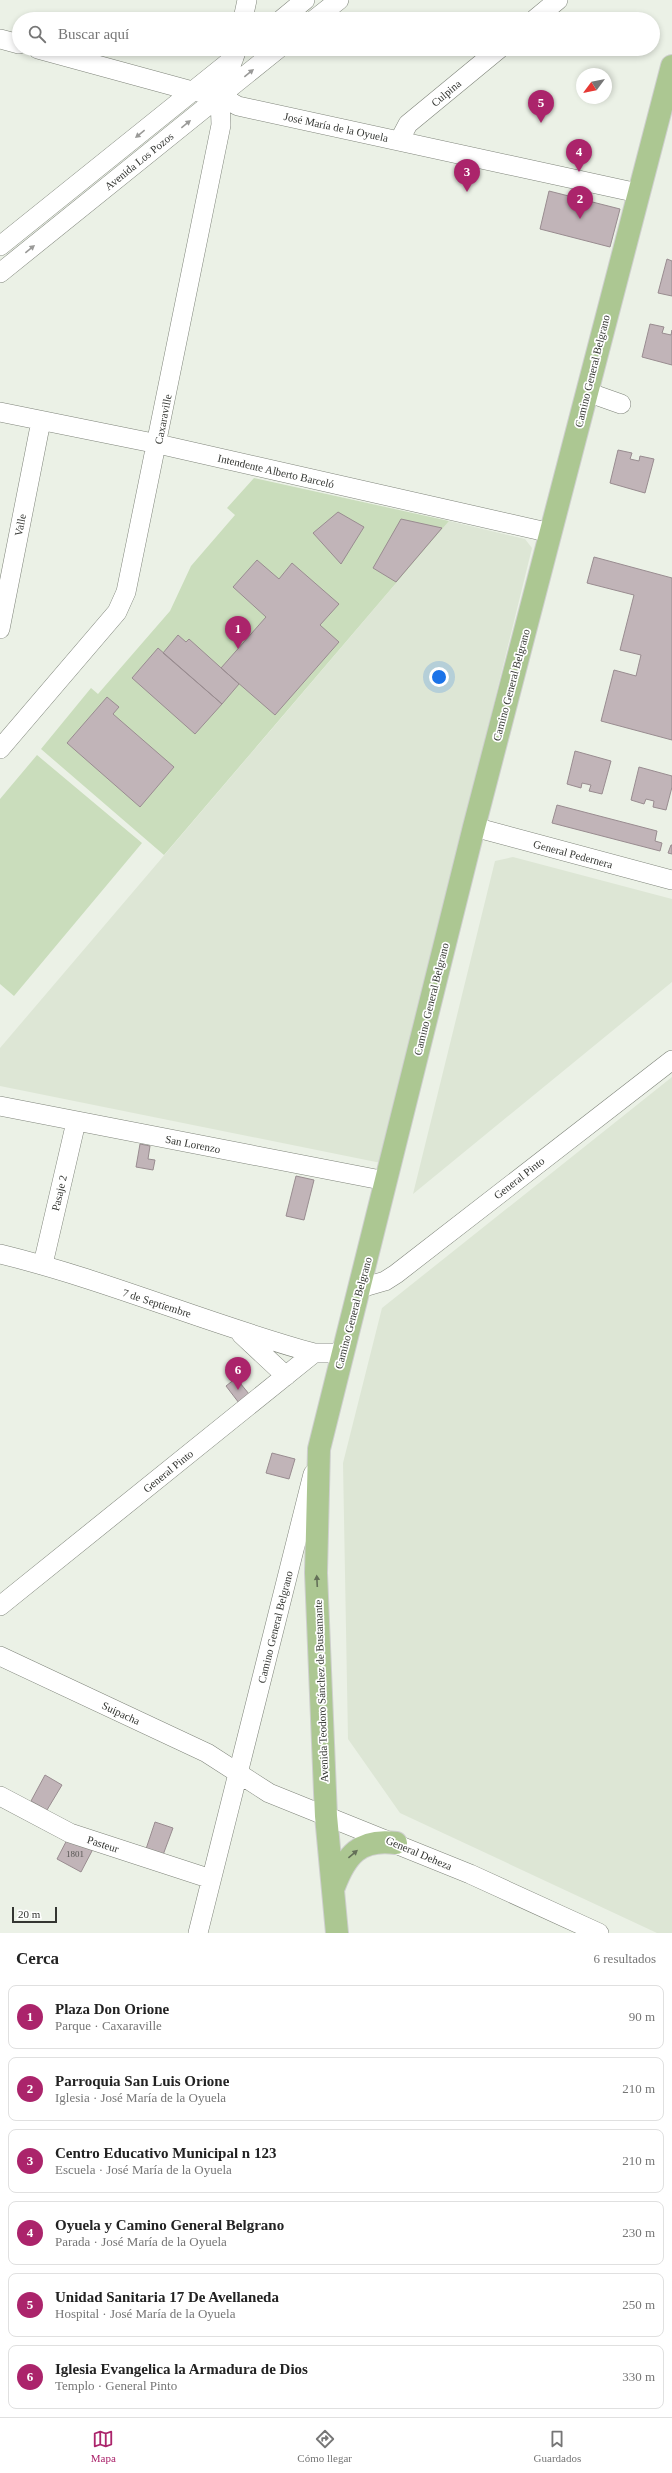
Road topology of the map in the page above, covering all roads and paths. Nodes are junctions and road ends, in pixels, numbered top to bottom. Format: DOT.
graph roads {
  1 [pos="247,0"];
  2 [pos="305,0"];
  3 [pos="339,0"];
  4 [pos="558,0"];
  5 [pos="244,12"];
  6 [pos="290,12"];
  7 [pos="324,12"];
  8 [pos="543,12"];
  9 [pos="0,39"];
  10 [pos="12,42"];
  11 [pos="63,56"];
  12 [pos="234,56"];
  13 [pos="237,56"];
  14 [pos="269,56"];
  15 [pos="491,56"];
  16 [pos="672,66"];
  17 [pos="192,92"];
  18 [pos="220,96"];
  19 [pos="399,141"];
  20 [pos="638,193"];
  21 [pos="0,246"];
  22 [pos="0,273"];
  23 [pos="587,392"];
  24 [pos="621,404"];
  25 [pos="0,412"];
  26 [pos="41,421"];
  27 [pos="158,444"];
  28 [pos="550,534"];
  29 [pos="0,629"];
  30 [pos="0,749"];
  31 [pos="474,827"];
  32 [pos="672,880"];
  33 [pos="672,1060"];
  34 [pos="0,1106"];
  35 [pos="76,1122"];
  36 [pos="386,1181"];
  37 [pos="0,1254"];
  38 [pos="43,1264"];
  39 [pos="361,1288"];
  40 [pos="236,1329"];
  41 [pos="314,1353"];
  42 [pos="342,1354"];
  43 [pos="286,1376"];
  44 [pos="319,1449"];
  45 [pos="0,1606"];
  46 [pos="0,1656"];
  47 [pos="238,1774"];
  48 [pos="0,1796"];
  49 [pos="326,1816"];
  50 [pos="396,1843"];
  51 [pos="211,1879"];
  52 [pos="334,1887"];
  53 [pos="198,1933"];
  54 [pos="337,1933"];
  55 [pos="599,1933"];
  1 -- 5 [label="street"];
  2 -- 6 [label="street"];
  3 -- 7 [label="street"];
  4 -- 8 [label="street"];
  9 -- 10 [label="street"];
  11 -- 17 [label="street, José María de la Oyuela"];
  12 -- 17 [label="street, Avenida Los Pozos"];
  13 -- 18 [label="street, Caxaraville"];
  18 -- 14 [label="street, Avenida Los Pozos, one-way"];
  15 -- 19 [label="street, Culpina"];
  16 -- 20 [label="main road, Camino General Belgrano"];
  17 -- 18 [label="street, José María de la Oyuela"];
  17 -- 21 [label="street, Avenida Los Pozos, one-way"];
  18 -- 19 [label="street, José María de la Oyuela"];
  22 -- 18 [label="street, Avenida Los Pozos, one-way"];
  18 -- 27 [label="street, Caxaraville"];
  19 -- 20 [label="street, José María de la Oyuela"];
  20 -- 23 [label="main road, Camino General Belgrano"];
  23 -- 24 [label="street"];
  23 -- 28 [label="main road, Camino General Belgrano"];
  25 -- 26 [label="street, Intendente Alberto Barceló"];
  26 -- 27 [label="street, Intendente Alberto Barceló"];
  26 -- 29 [label="street, Valle"];
  27 -- 28 [label="street, Intendente Alberto Barceló"];
  27 -- 30 [label="street, Caxaraville"];
  28 -- 31 [label="main road, Camino General Belgrano"];
  31 -- 32 [label="street, General Pedernera"];
  31 -- 36 [label="main road, Camino General Belgrano"];
  33 -- 39 [label="street, General Pinto"];
  34 -- 35 [label="street, San Lorenzo"];
  35 -- 36 [label="street, San Lorenzo"];
  35 -- 38 [label="street, Pasaje 2"];
  36 -- 39 [label="main road, Camino General Belgrano"];
  37 -- 38 [label="street, 7 de Septiembre"];
  38 -- 40 [label="street, 7 de Septiembre"];
  39 -- 42 [label="main road, Camino General Belgrano"];
  40 -- 41 [label="street, 7 de Septiembre"];
  40 -- 43 [label="street"];
  41 -- 42 [label="street"];
  41 -- 43 [label="street, General Pinto"];
  42 -- 44 [label="main road, Camino General Belgrano"];
  43 -- 45 [label="street, General Pinto"];
  44 -- 47 [label="street, Camino General Belgrano"];
  49 -- 44 [label="main road, Avenida Teodoro Sánchez de Bustamante, one-way"];
  46 -- 47 [label="street, Suipacha"];
  47 -- 49 [label="street, General Deheza"];
  47 -- 51 [label="street, Camino General Belgrano"];
  48 -- 51 [label="street, Pasteur"];
  49 -- 50 [label="street, General Deheza"];
  49 -- 52 [label="main road, Avenida Teodoro Sánchez de Bustamante"];
  52 -- 50 [label="main road, one-way"];
  50 -- 55 [label="street, General Deheza"];
  51 -- 53 [label="street, Camino General Belgrano"];
  52 -- 54 [label="main road, Avenida Teodoro Sánchez de Bustamante"];
}
